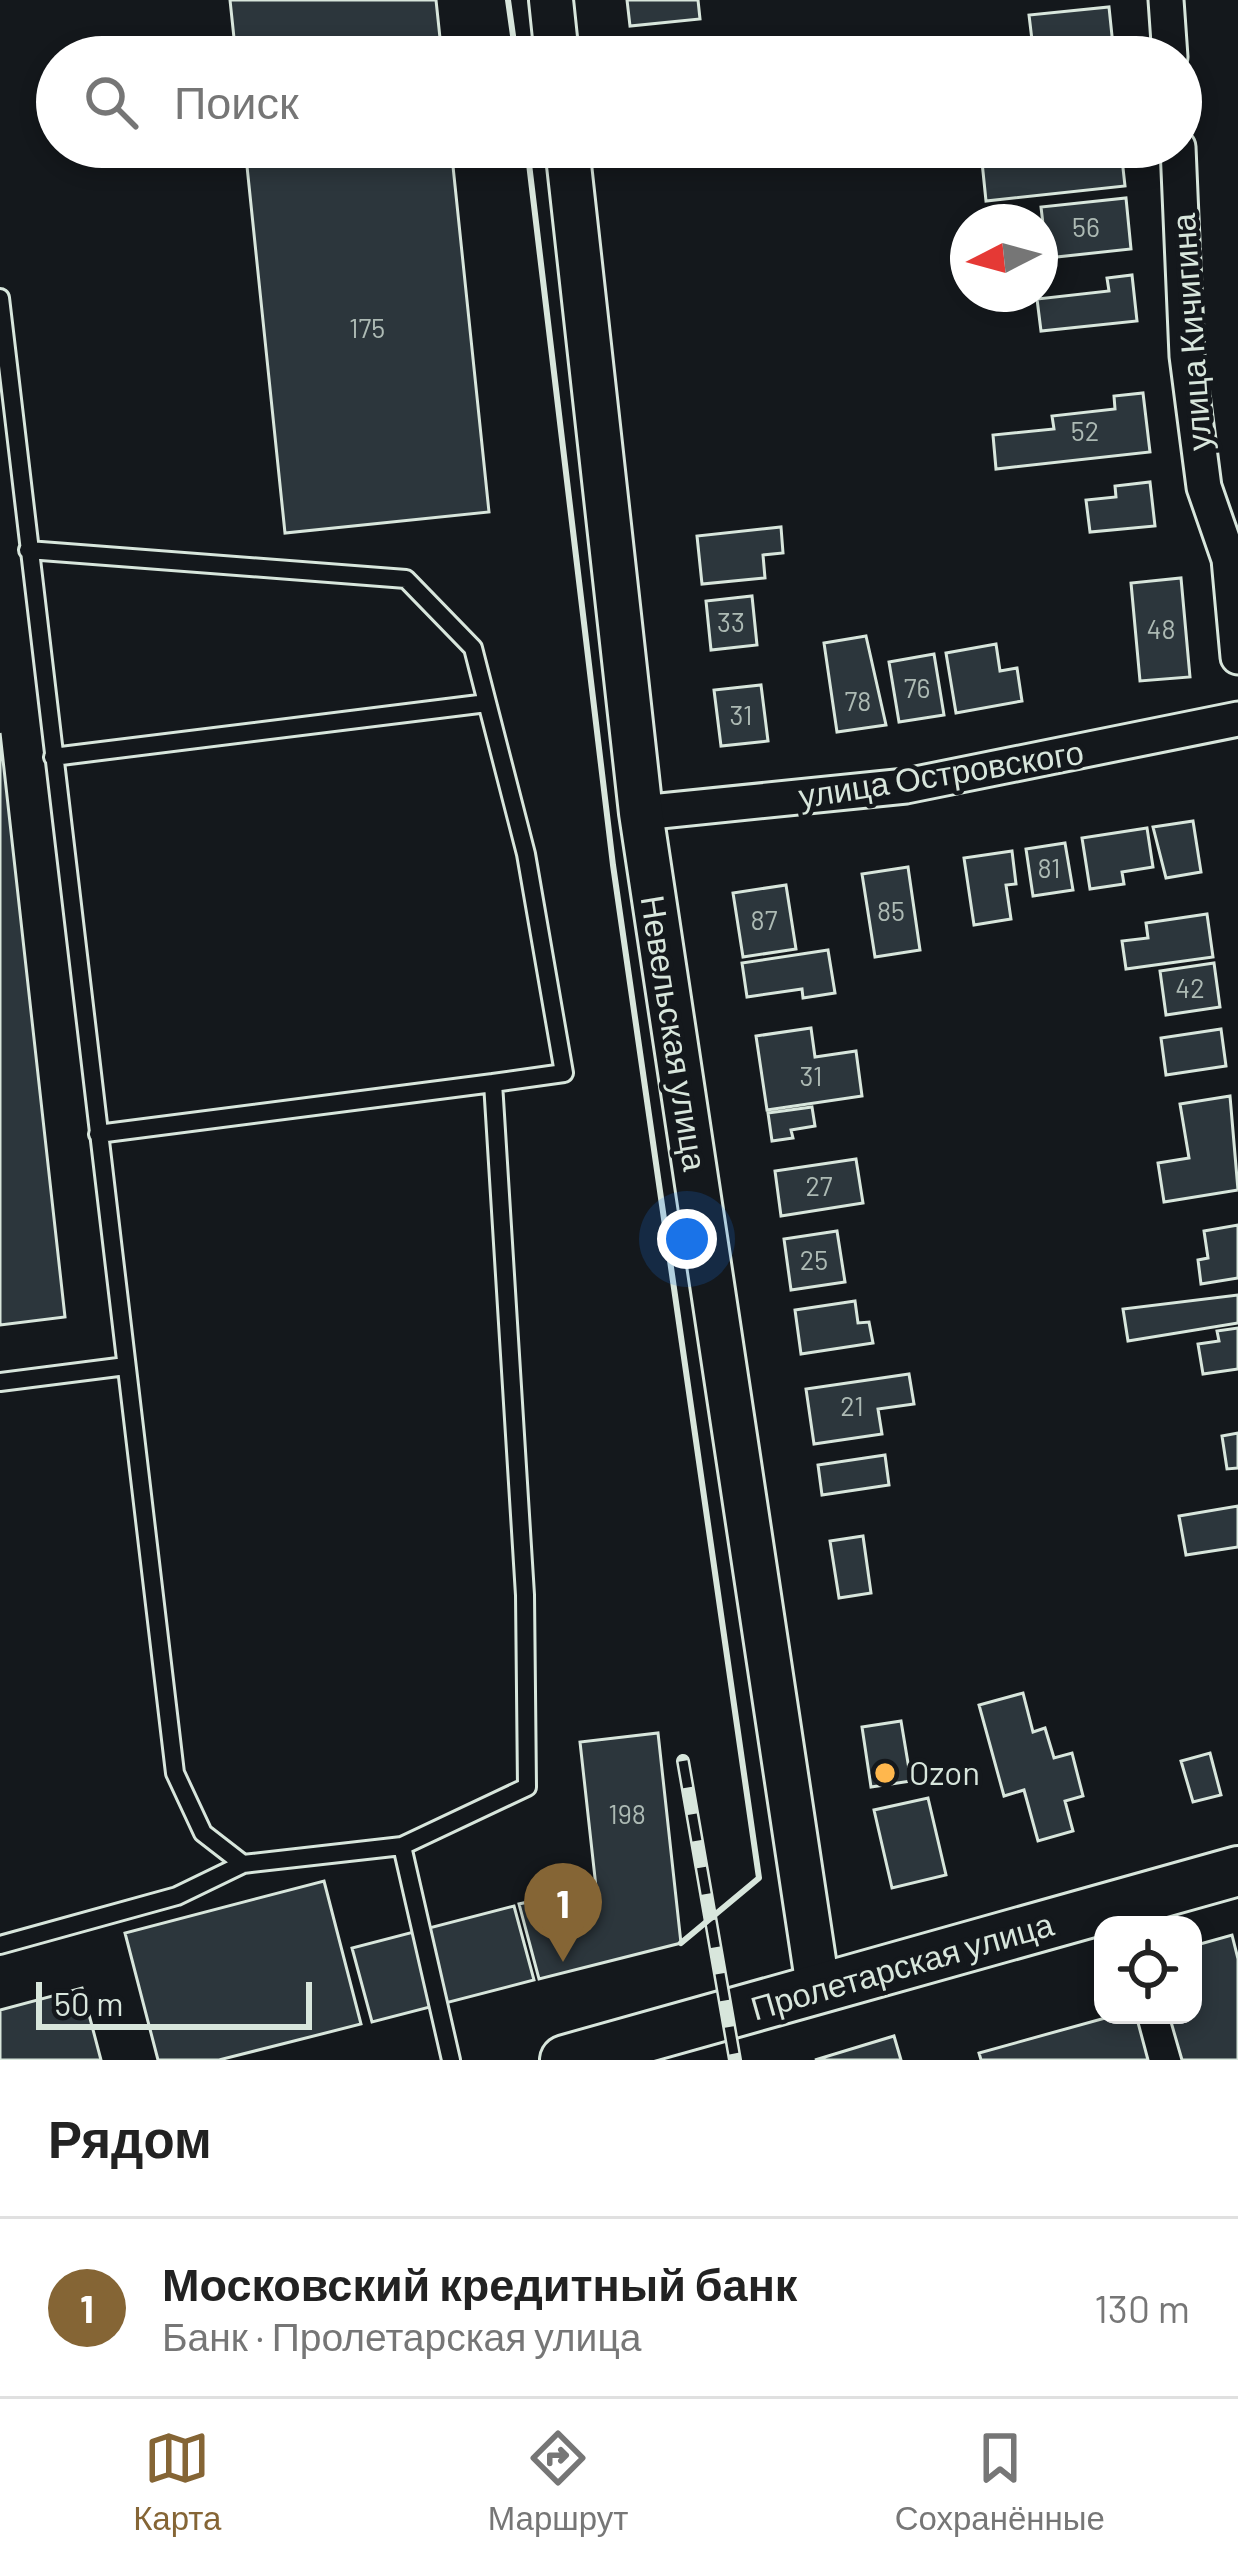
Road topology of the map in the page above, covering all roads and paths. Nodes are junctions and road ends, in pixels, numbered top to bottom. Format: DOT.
graph roads {
  1 [pos="550,0"];
  2 [pos="1166,0"];
  3 [pos="554,36"];
  4 [pos="1169,36"];
  5 [pos="569,168"];
  6 [pos="1179,168"];
  7 [pos="0,298"];
  8 [pos="28,550"];
  9 [pos="1234,559"];
  10 [pos="1238,657"];
  11 [pos="487,704"];
  12 [pos="1238,719"];
  13 [pos="53,757"];
  14 [pos="641,813"];
  15 [pos="493,1084"];
  16 [pos="98,1134"];
  17 [pos="126,1366"];
  18 [pos="0,1382"];
  19 [pos="402,1846"];
  20 [pos="243,1864"];
  21 [pos="1238,1871"];
  22 [pos="0,1945"];
  23 [pos="818,1987"];
  24 [pos="659,2049"];
  25 [pos="452,2060"];
  26 [pos="565,2060"];
  1 -- 3 [label="street"];
  2 -- 4 [label="street"];
  5 -- 14 [label="street, Невельская улица"];
  6 -- 9 [label="street, улица Кичигина"];
  7 -- 8 [label="lane"];
  8 -- 11 [label="lane"];
  8 -- 13 [label="lane"];
  9 -- 10 [label="street, улица Кичигина"];
  11 -- 13 [label="lane"];
  11 -- 15 [label="lane"];
  12 -- 14 [label="street, улица Островского"];
  13 -- 16 [label="lane"];
  14 -- 23 [label="street, Невельская улица"];
  15 -- 16 [label="lane"];
  15 -- 19 [label="lane"];
  16 -- 17 [label="lane"];
  17 -- 18 [label="lane"];
  17 -- 20 [label="lane"];
  19 -- 20 [label="lane"];
  19 -- 25 [label="lane"];
  20 -- 22 [label="lane"];
  21 -- 23 [label="main road, Пролетарская улица"];
  23 -- 24 [label="main road, Пролетарская улица"];
  24 -- 26 [label="main road, Пролетарская улица"];
}
